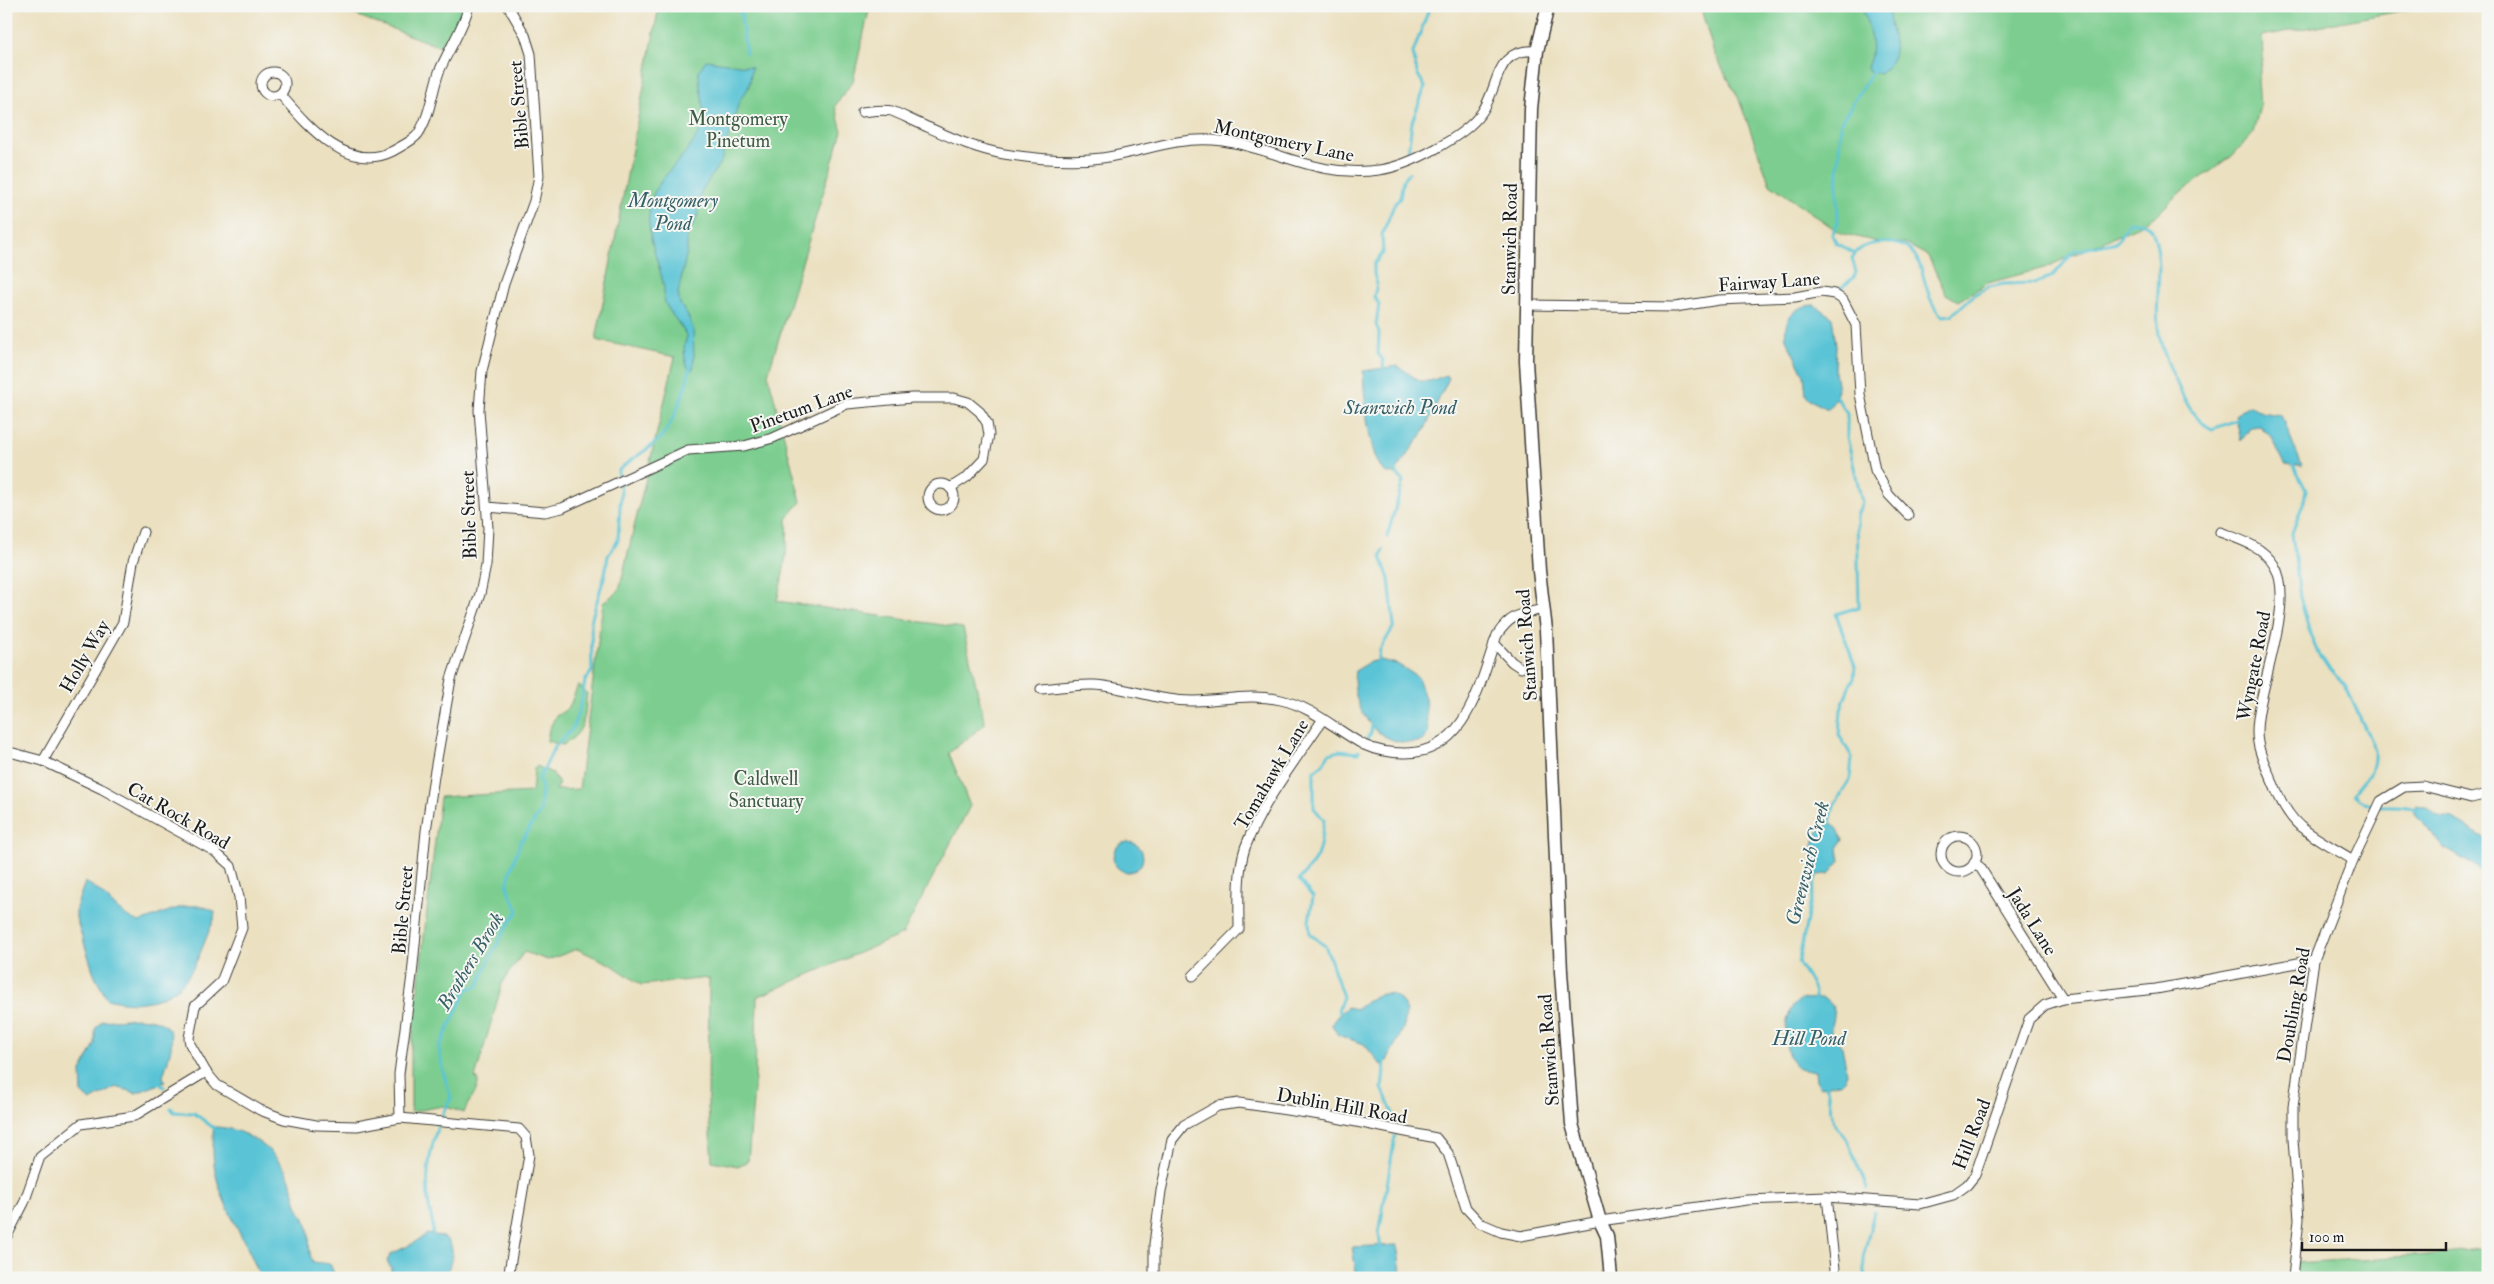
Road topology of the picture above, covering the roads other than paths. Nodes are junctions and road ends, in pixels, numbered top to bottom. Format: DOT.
graph roads {
  1 [pos="469,6"];
  2 [pos="508,6"];
  3 [pos="1548,6"];
  4 [pos="1537,51"];
  5 [pos="280,94"];
  6 [pos="862,112"];
  7 [pos="1526,305"];
  8 [pos="950,488"];
  9 [pos="487,506"];
  10 [pos="1908,514"];
  11 [pos="143,532"];
  12 [pos="2220,532"];
  13 [pos="1544,609"];
  14 [pos="1494,643"];
  15 [pos="1521,668"];
  16 [pos="1041,690"];
  17 [pos="1323,719"];
  18 [pos="6,751"];
  19 [pos="43,761"];
  20 [pos="2488,794"];
  21 [pos="2353,860"];
  22 [pos="1974,863"];
  23 [pos="2314,960"];
  24 [pos="1193,976"];
  25 [pos="2063,999"];
  26 [pos="206,1072"];
  27 [pos="400,1118"];
  28 [pos="1827,1197"];
  29 [pos="1600,1221"];
  30 [pos="6,1238"];
  31 [pos="508,1278"];
  32 [pos="1154,1278"];
  33 [pos="1611,1278"];
  34 [pos="1836,1278"];
  35 [pos="2293,1278"];
  1 -- 5 [label="street"];
  2 -- 9 [label="street, Bible Street"];
  3 -- 4 [label="street, Stanwich Road"];
  4 -- 6 [label="street, Montgomery Lane"];
  4 -- 7 [label="street, Stanwich Road"];
  7 -- 10 [label="street, Fairway Lane"];
  7 -- 13 [label="street, Stanwich Road"];
  8 -- 9 [label="street, Pinetum Lane"];
  9 -- 27 [label="street, Bible Street"];
  11 -- 19 [label="street, Holly Way"];
  12 -- 21 [label="street, Wyngate Road"];
  13 -- 14 [label="street"];
  13 -- 29 [label="street, Stanwich Road"];
  14 -- 15 [label="street"];
  14 -- 17 [label="street"];
  16 -- 17 [label="street"];
  17 -- 24 [label="street, Tomahawk Lane"];
  18 -- 19 [label="street, Cat Rock Road"];
  19 -- 26 [label="street, Cat Rock Road"];
  20 -- 21 [label="street, Doubling Road"];
  21 -- 23 [label="street, Doubling Road"];
  22 -- 22 [label="street, Jada Lane"];
  22 -- 25 [label="street, Jada Lane"];
  23 -- 25 [label="street, Hill Road"];
  23 -- 35 [label="street, Doubling Road"];
  25 -- 28 [label="street, Hill Road"];
  26 -- 27 [label="street, Cat Rock Road"];
  26 -- 30 [label="street"];
  27 -- 31 [label="street, Cat Rock Road"];
  28 -- 29 [label="street, Hill Road"];
  28 -- 34 [label="street"];
  29 -- 32 [label="street, Dublin Hill Road"];
  29 -- 33 [label="street, Stanwich Road"];
}
